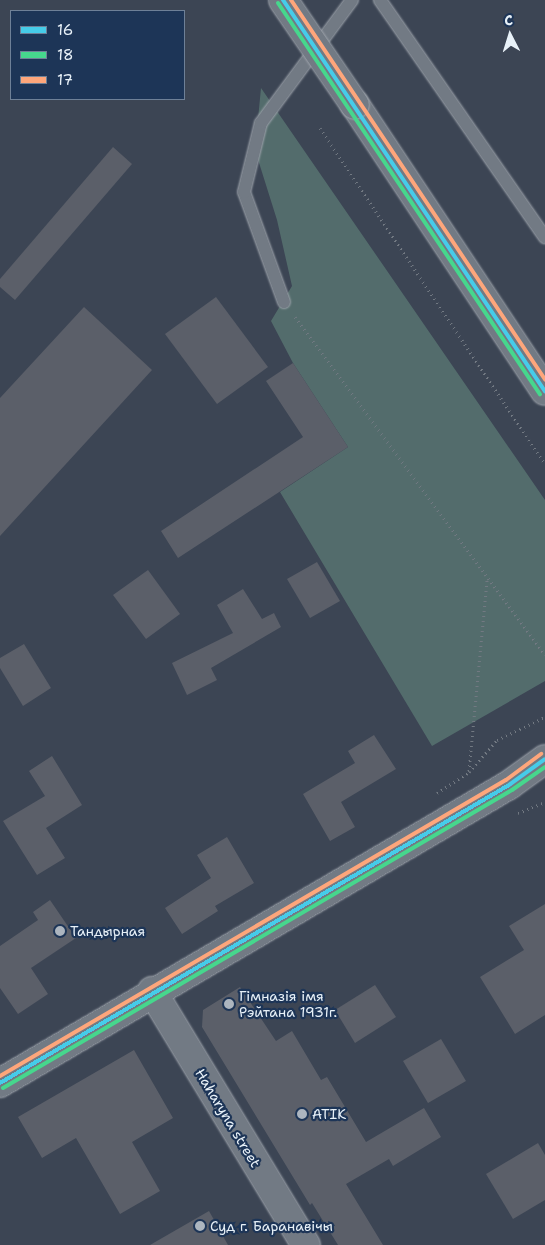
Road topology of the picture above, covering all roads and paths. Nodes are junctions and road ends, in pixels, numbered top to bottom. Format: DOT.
graph roads {
  1 [pos="283,0"];
  2 [pos="352,0"];
  3 [pos="380,0"];
  4 [pos="320,128"];
  5 [pos="545,237"];
  6 [pos="284,302"];
  7 [pos="545,392"];
  8 [pos="545,464"];
  9 [pos="487,580"];
  10 [pos="545,655"];
  11 [pos="545,759"];
  12 [pos="469,772"];
  13 [pos="545,780"];
  14 [pos="508,785"];
  15 [pos="152,991"];
  16 [pos="0,1083"];
  17 [pos="306,1245"];
  1 -- 7 [label="main road, bridge"];
  2 -- 6 [label="lane"];
  3 -- 5 [label="lane"];
  4 -- 8 [label="path"];
  6 -- 9 [label="path"];
  9 -- 10 [label="path"];
  9 -- 12 [label="path"];
  11 -- 14 [label="main road"];
  13 -- 14 [label="main road"];
  14 -- 15 [label="main road"];
  15 -- 16 [label="main road"];
  15 -- 17 [label="main road, Haharyna street"];
}
